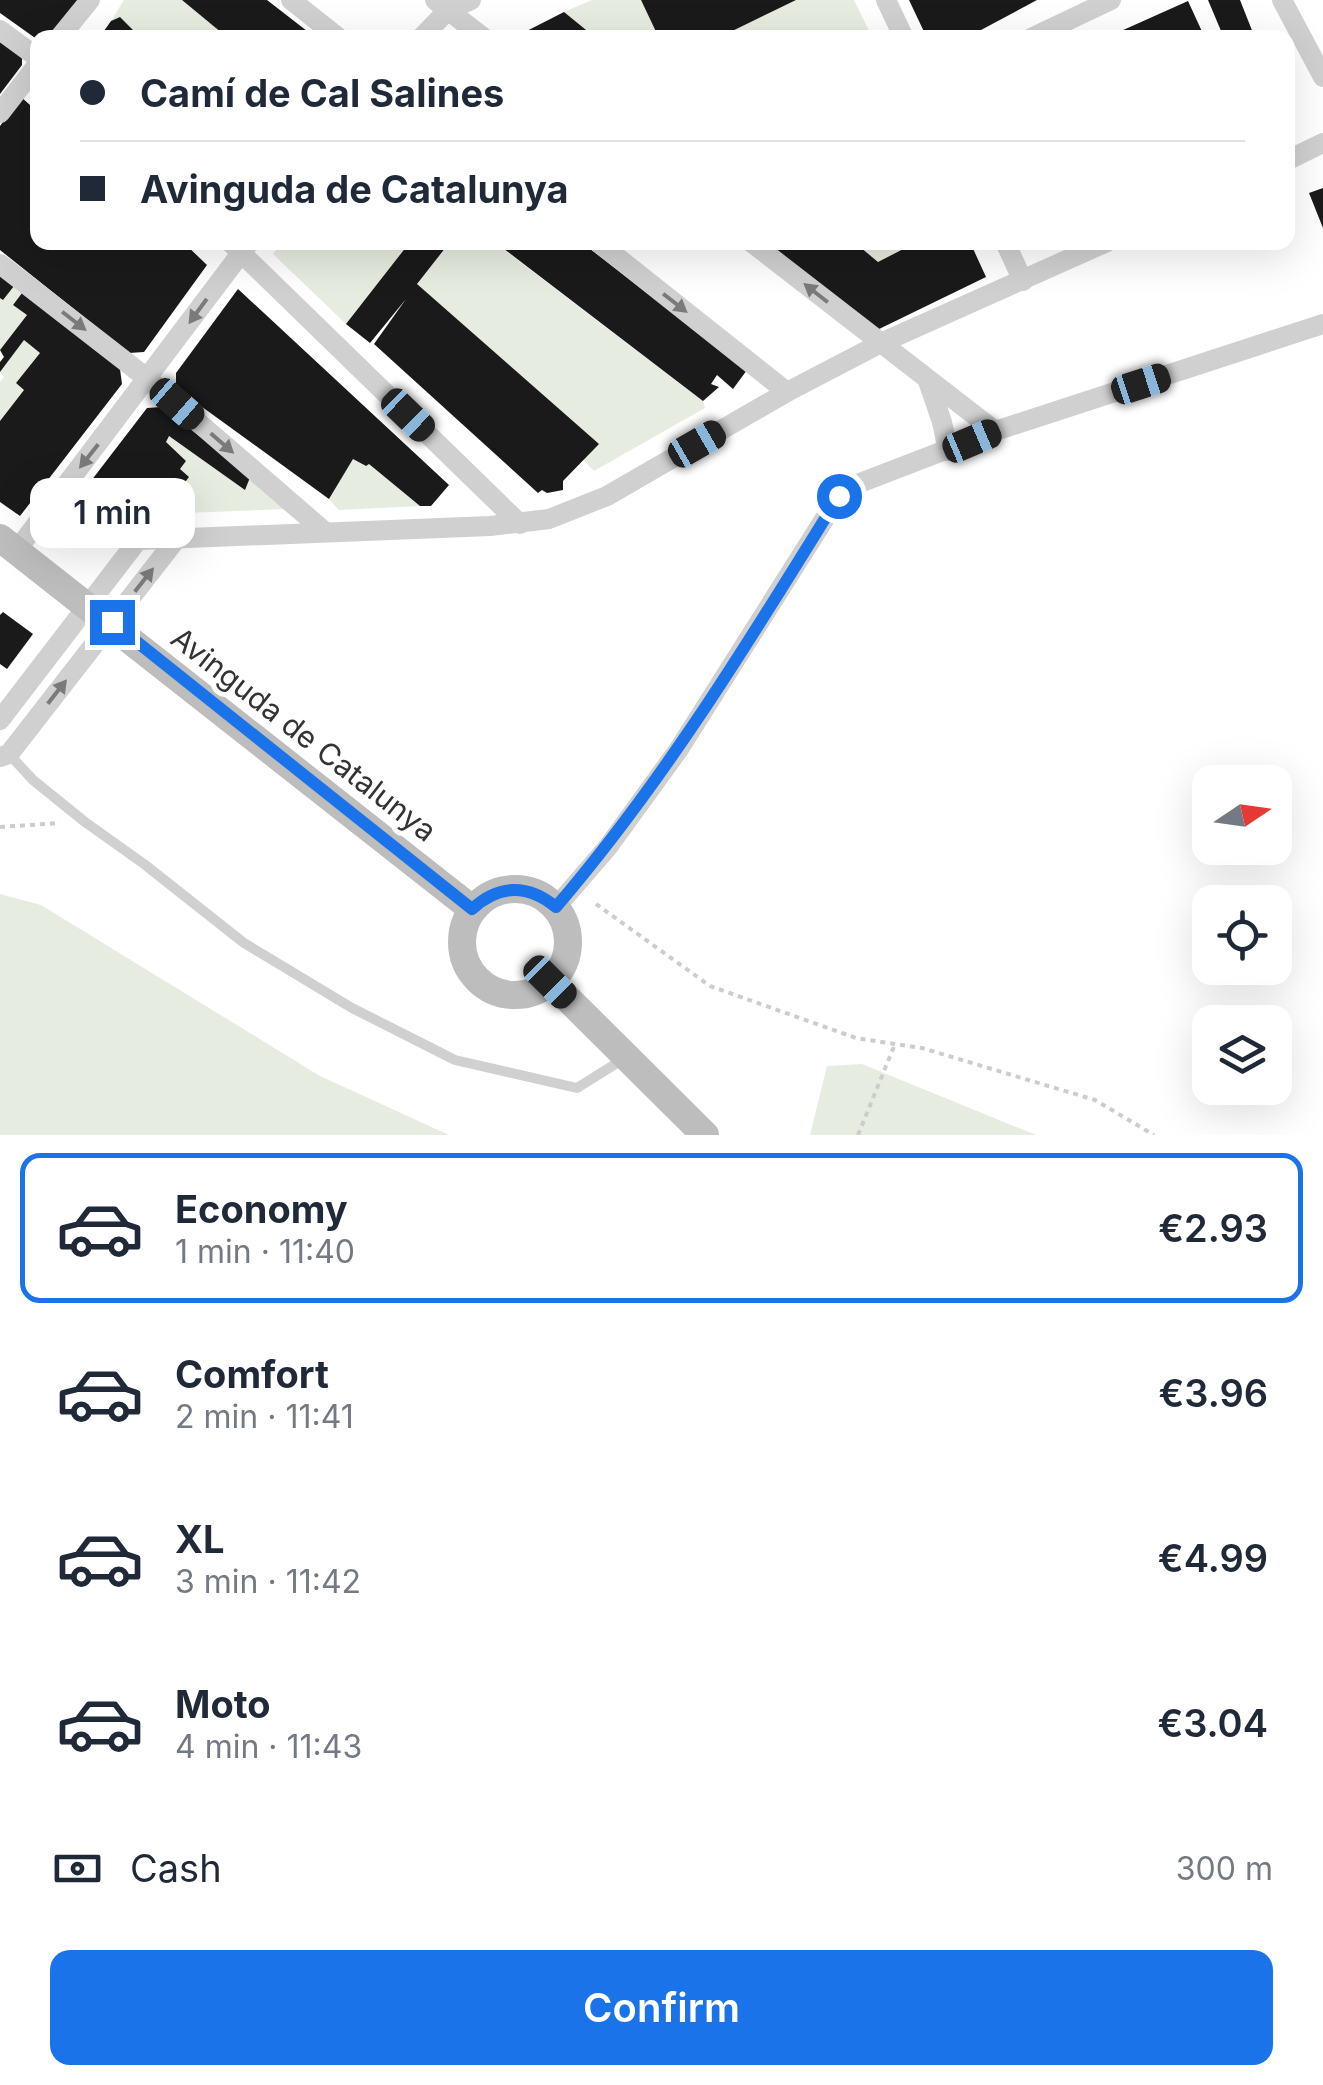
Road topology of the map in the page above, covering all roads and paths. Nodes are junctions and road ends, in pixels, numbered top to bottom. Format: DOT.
graph roads {
  1 [pos="90,0"];
  2 [pos="291,0"];
  3 [pos="471,0"];
  4 [pos="886,0"];
  5 [pos="1111,0"];
  6 [pos="1282,0"];
  7 [pos="442,5"];
  8 [pos="0,30"];
  9 [pos="66,30"];
  10 [pos="329,30"];
  11 [pos="426,30"];
  12 [pos="474,30"];
  13 [pos="900,30"];
  14 [pos="1048,30"];
  15 [pos="30,54"];
  16 [pos="30,72"];
  17 [pos="1323,77"];
  18 [pos="0,113"];
  19 [pos="1323,144"];
  20 [pos="1295,157"];
  21 [pos="237,250"];
  22 [pos="244,250"];
  23 [pos="608,250"];
  24 [pos="761,250"];
  25 [pos="1009,250"];
  26 [pos="1089,250"];
  27 [pos="0,264"];
  28 [pos="1023,281"];
  29 [pos="1323,324"];
  30 [pos="881,343"];
  31 [pos="148,379"];
  32 [pos="927,380"];
  33 [pos="787,392"];
  34 [pos="995,432"];
  35 [pos="948,451"];
  36 [pos="520,524"];
  37 [pos="324,532"];
  38 [pos="177,538"];
  39 [pos="8,544"];
  40 [pos="88,605"];
  41 [pos="112,622"];
  42 [pos="0,720"];
  43 [pos="5,756"];
  44 [pos="85,822"];
  45 [pos="0,827"];
  46 [pos="596,904"];
  47 [pos="556,907"];
  48 [pos="472,909"];
  49 [pos="550,982"];
  50 [pos="895,1044"];
  51 [pos="626,1057"];
  52 [pos="705,1135"];
  53 [pos="858,1135"];
  54 [pos="1154,1135"];
  1 -- 9 [label="street"];
  2 -- 10 [label="street"];
  3 -- 7 [label="street"];
  4 -- 13 [label="street"];
  5 -- 14 [label="street"];
  6 -- 17 [label="street"];
  7 -- 11 [label="street"];
  7 -- 12 [label="street"];
  8 -- 15 [label="street"];
  16 -- 18 [label="street"];
  19 -- 20 [label="street"];
  21 -- 31 [label="street, one-way"];
  22 -- 36 [label="street"];
  23 -- 33 [label="street, one-way"];
  30 -- 24 [label="street, one-way"];
  25 -- 28 [label="street"];
  26 -- 28 [label="street"];
  27 -- 31 [label="street, one-way"];
  28 -- 30 [label="street"];
  29 -- 34 [label="street"];
  30 -- 32 [label="street"];
  30 -- 33 [label="street"];
  31 -- 37 [label="street, one-way"];
  31 -- 39 [label="street, one-way"];
  32 -- 34 [label="street"];
  32 -- 35 [label="street"];
  33 -- 36 [label="street"];
  34 -- 35 [label="street"];
  35 -- 47 [label="street"];
  36 -- 37 [label="street"];
  37 -- 38 [label="street"];
  38 -- 40 [label="street"];
  41 -- 38 [label="street, one-way"];
  39 -- 40 [label="street, Avinguda de Catalunya"];
  40 -- 41 [label="street, Avinguda de Catalunya"];
  40 -- 42 [label="street"];
  43 -- 41 [label="street, one-way"];
  41 -- 48 [label="street, Avinguda de Catalunya"];
  43 -- 44 [label="lane"];
  44 -- 45 [label="path"];
  44 -- 51 [label="lane"];
  46 -- 50 [label="path"];
  47 -- 48 [label="street"];
  47 -- 49 [label="street"];
  48 -- 49 [label="street"];
  49 -- 51 [label="street"];
  50 -- 53 [label="path"];
  50 -- 54 [label="path"];
  51 -- 52 [label="street"];
}
